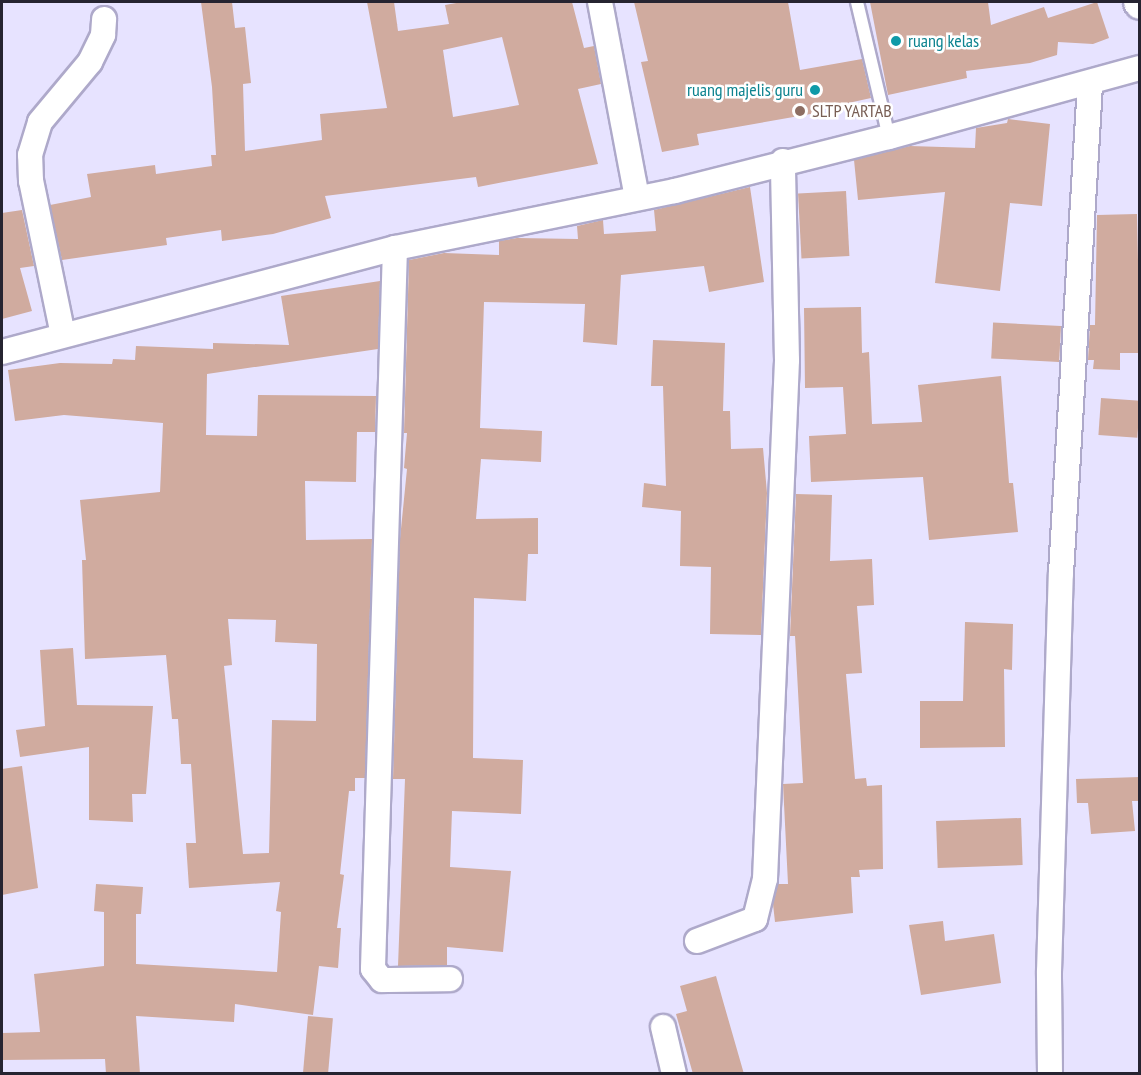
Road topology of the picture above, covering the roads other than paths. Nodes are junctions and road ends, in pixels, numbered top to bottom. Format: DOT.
graph roads {
  1 [pos="600,2"];
  2 [pos="857,2"];
  3 [pos="104,19"];
  4 [pos="1140,68"];
  5 [pos="1090,84"];
  6 [pos="889,137"];
  7 [pos="783,161"];
  8 [pos="637,198"];
  9 [pos="395,248"];
  10 [pos="63,335"];
  11 [pos="2,352"];
  12 [pos="697,941"];
  13 [pos="450,978"];
  14 [pos="663,1027"];
  15 [pos="674,1074"];
  16 [pos="1050,1074"];
  1 -- 8 [label="street"];
  2 -- 6 [label="lane"];
  3 -- 10 [label="street"];
  4 -- 5 [label="street"];
  5 -- 6 [label="street"];
  5 -- 16 [label="street"];
  6 -- 7 [label="street"];
  7 -- 8 [label="street"];
  7 -- 12 [label="street"];
  8 -- 9 [label="street"];
  9 -- 10 [label="street"];
  9 -- 13 [label="street"];
  10 -- 11 [label="street"];
  14 -- 15 [label="street"];
}
